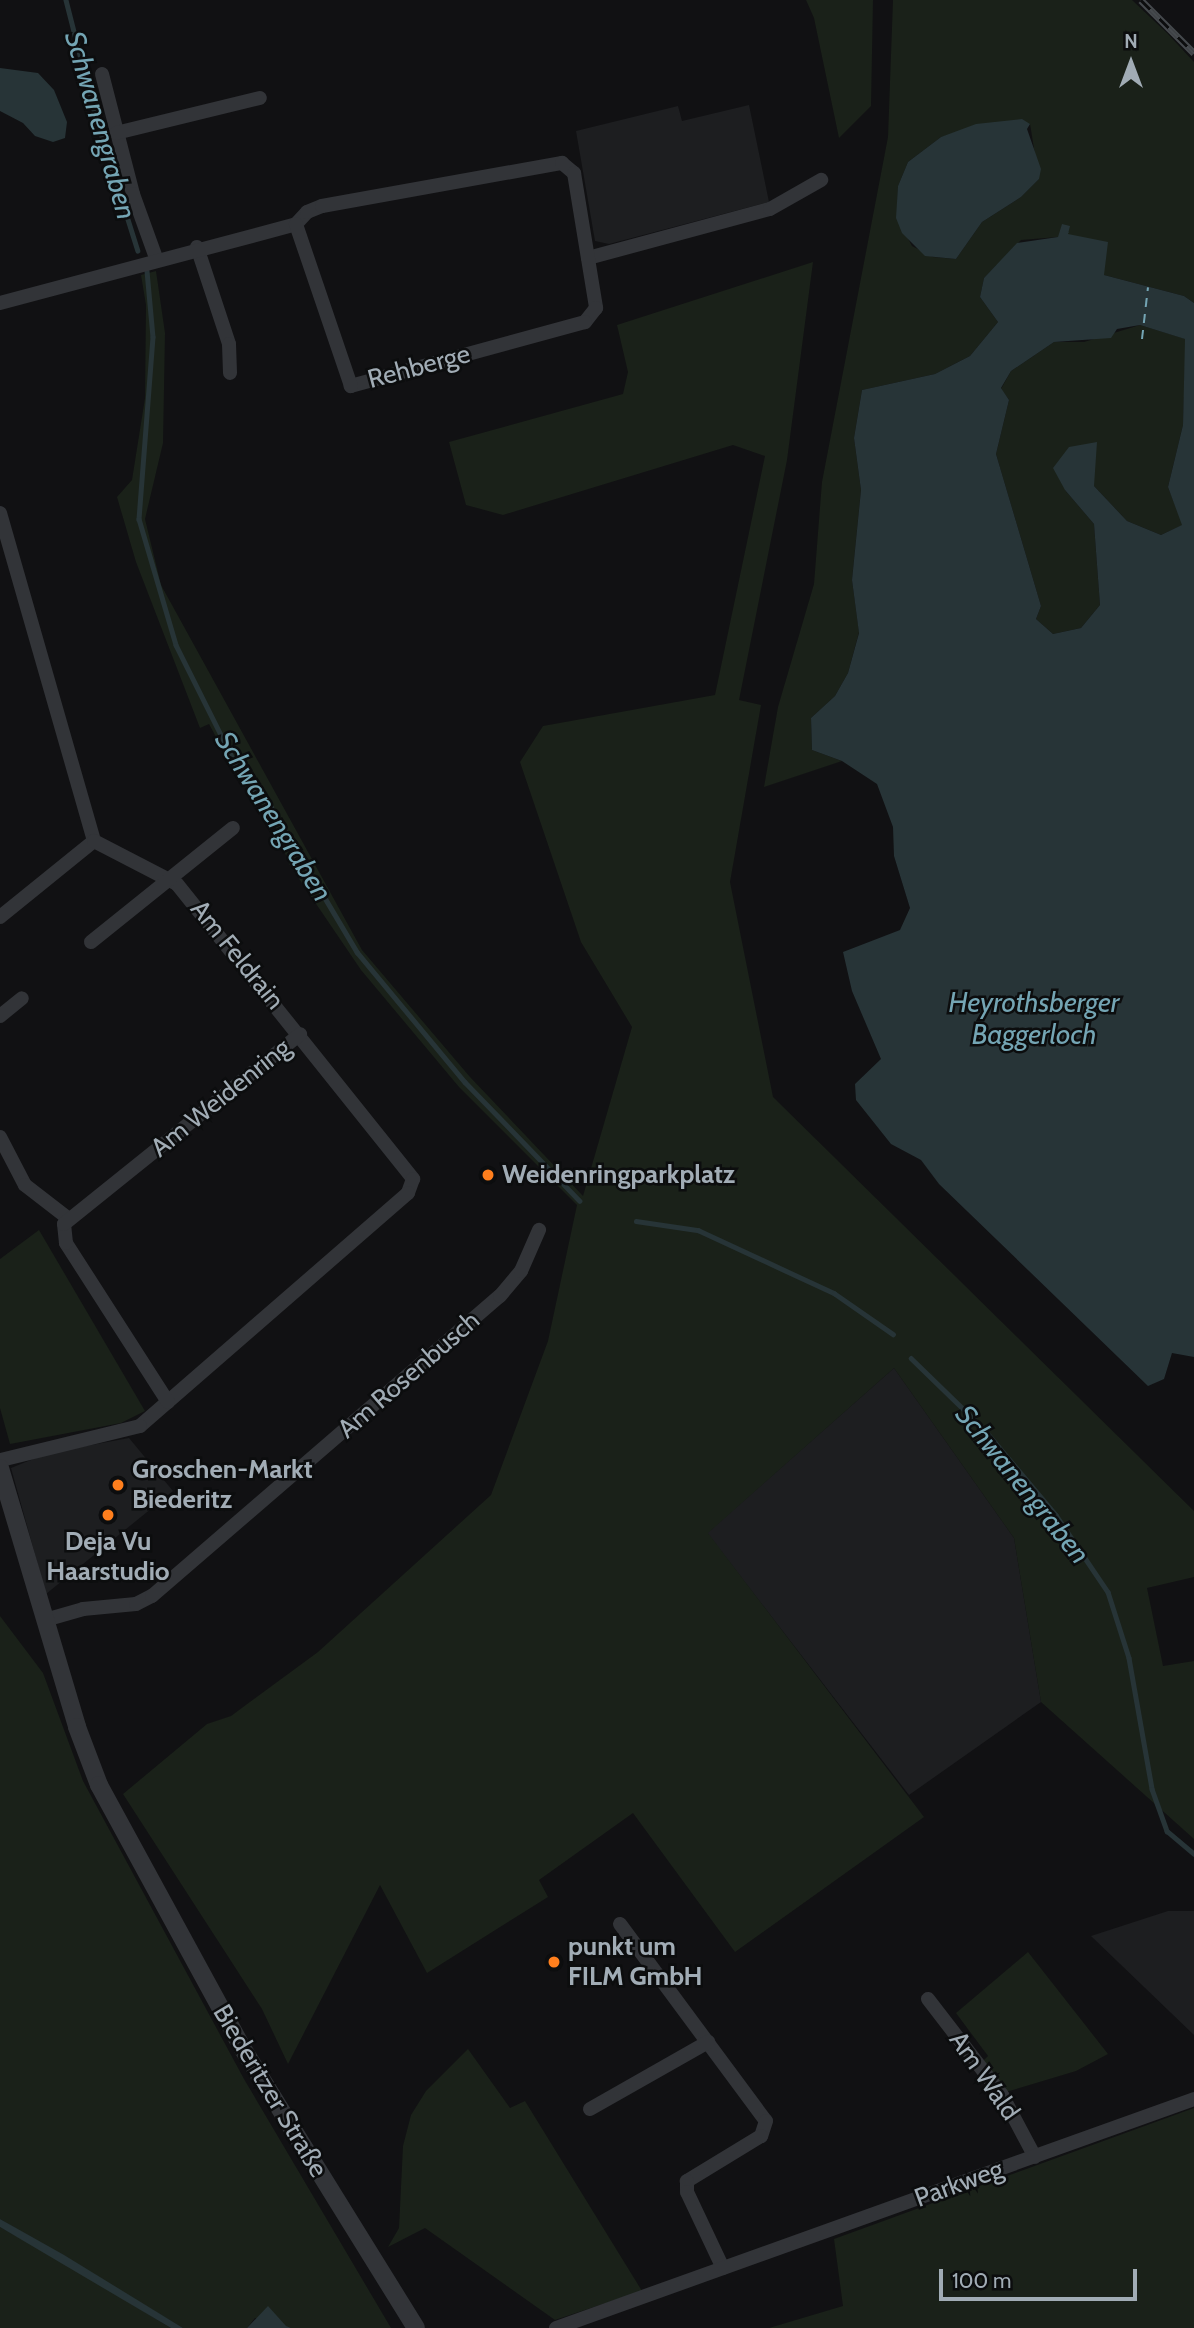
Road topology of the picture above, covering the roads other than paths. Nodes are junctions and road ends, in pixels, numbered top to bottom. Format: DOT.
graph roads {
  1 [pos="102,74"];
  2 [pos="260,98"];
  3 [pos="116,133"];
  4 [pos="821,180"];
  5 [pos="296,224"];
  6 [pos="197,247"];
  7 [pos="156,258"];
  8 [pos="588,258"];
  9 [pos="0,303"];
  10 [pos="230,373"];
  11 [pos="0,513"];
  12 [pos="233,828"];
  13 [pos="94,841"];
  14 [pos="169,879"];
  15 [pos="0,917"];
  16 [pos="91,942"];
  17 [pos="22,998"];
  18 [pos="0,1016"];
  19 [pos="300,1034"];
  20 [pos="0,1137"];
  21 [pos="69,1219"];
  22 [pos="539,1230"];
  23 [pos="168,1402"];
  24 [pos="0,1460"];
  25 [pos="0,1468"];
  26 [pos="45,1620"];
  27 [pos="620,1924"];
  28 [pos="928,1998"];
  29 [pos="708,2042"];
  30 [pos="1194,2099"];
  31 [pos="590,2109"];
  32 [pos="1035,2157"];
  33 [pos="723,2268"];
  34 [pos="416,2328"];
  35 [pos="556,2328"];
  1 -- 3 [label="street"];
  2 -- 3 [label="street"];
  3 -- 7 [label="street"];
  4 -- 8 [label="street"];
  5 -- 6 [label="street, Rehberge"];
  5 -- 8 [label="street, Rehberge"];
  5 -- 8 [label="street, Rehberge"];
  6 -- 7 [label="street, Rehberge"];
  6 -- 10 [label="street"];
  7 -- 9 [label="street, Rehberge"];
  11 -- 13 [label="street"];
  12 -- 14 [label="street, Am Feldrain"];
  13 -- 14 [label="street, Am Feldrain"];
  13 -- 15 [label="street"];
  14 -- 16 [label="street, Am Feldrain"];
  14 -- 19 [label="street, Am Feldrain"];
  17 -- 18 [label="street"];
  19 -- 21 [label="street, Am Weidenring"];
  19 -- 23 [label="street, Am Weidenring"];
  20 -- 21 [label="street"];
  21 -- 23 [label="street"];
  22 -- 26 [label="street, Am Rosenbusch"];
  23 -- 24 [label="street, Am Weidenring"];
  25 -- 26 [label="street, Biederitzer Straße"];
  26 -- 34 [label="street, Biederitzer Straße"];
  27 -- 29 [label="street"];
  28 -- 32 [label="street, Am Wald"];
  29 -- 31 [label="street"];
  29 -- 33 [label="street"];
  30 -- 32 [label="street, Parkweg"];
  32 -- 33 [label="street, Parkweg"];
  33 -- 35 [label="street, Parkweg"];
}
